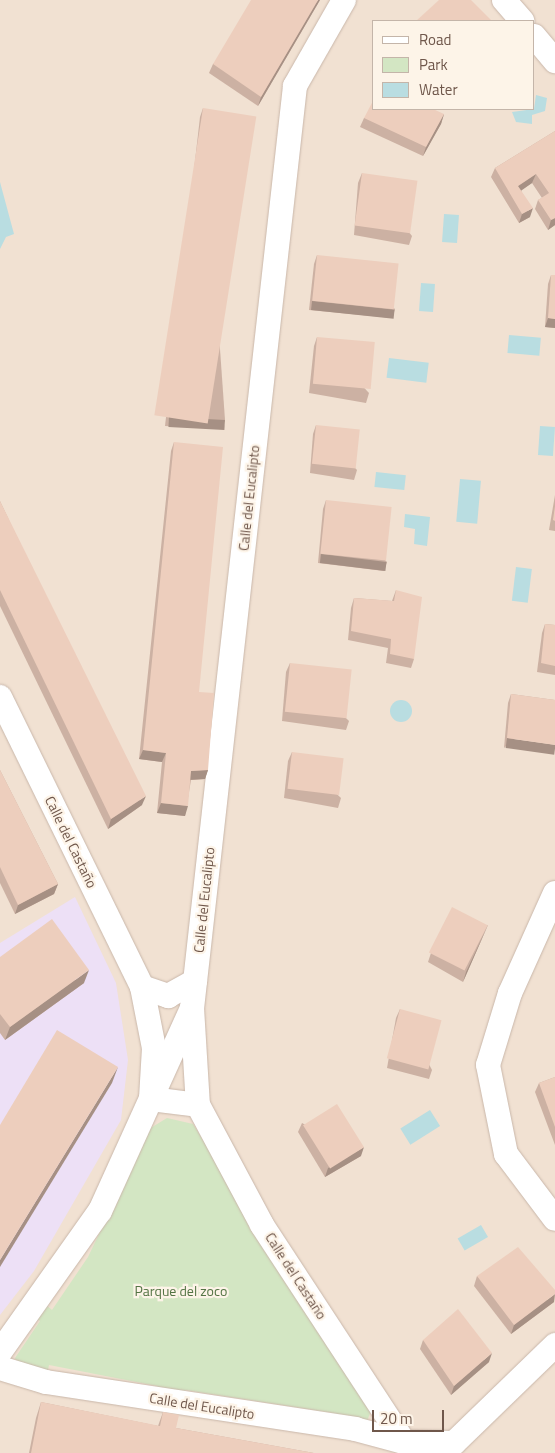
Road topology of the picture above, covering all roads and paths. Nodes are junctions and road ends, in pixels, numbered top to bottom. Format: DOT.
graph roads {
  1 [pos="344,0"];
  2 [pos="504,0"];
  3 [pos="521,20"];
  4 [pos="535,37"];
  5 [pos="555,61"];
  6 [pos="0,697"];
  7 [pos="555,892"];
  8 [pos="195,980"];
  9 [pos="142,987"];
  10 [pos="192,1008"];
  11 [pos="151,1099"];
  12 [pos="198,1105"];
  13 [pos="555,1219"];
  14 [pos="555,1346"];
  15 [pos="0,1352"];
  16 [pos="0,1368"];
  17 [pos="404,1448"];
  1 -- 8 [label="street, Calle del Eucalipto"];
  2 -- 3 [label="street"];
  4 -- 5 [label="street"];
  6 -- 9 [label="street, Calle del Castaño"];
  7 -- 13 [label="street"];
  8 -- 9 [label="street"];
  8 -- 10 [label="street, Calle del Eucalipto"];
  9 -- 11 [label="street, Calle del Castaño"];
  10 -- 11 [label="street"];
  10 -- 12 [label="street, Calle del Castaño"];
  11 -- 12 [label="street"];
  11 -- 15 [label="street"];
  12 -- 17 [label="street, Calle del Castaño"];
  14 -- 17 [label="street, Calle del Eucalipto"];
  16 -- 17 [label="street, Calle del Eucalipto"];
}
